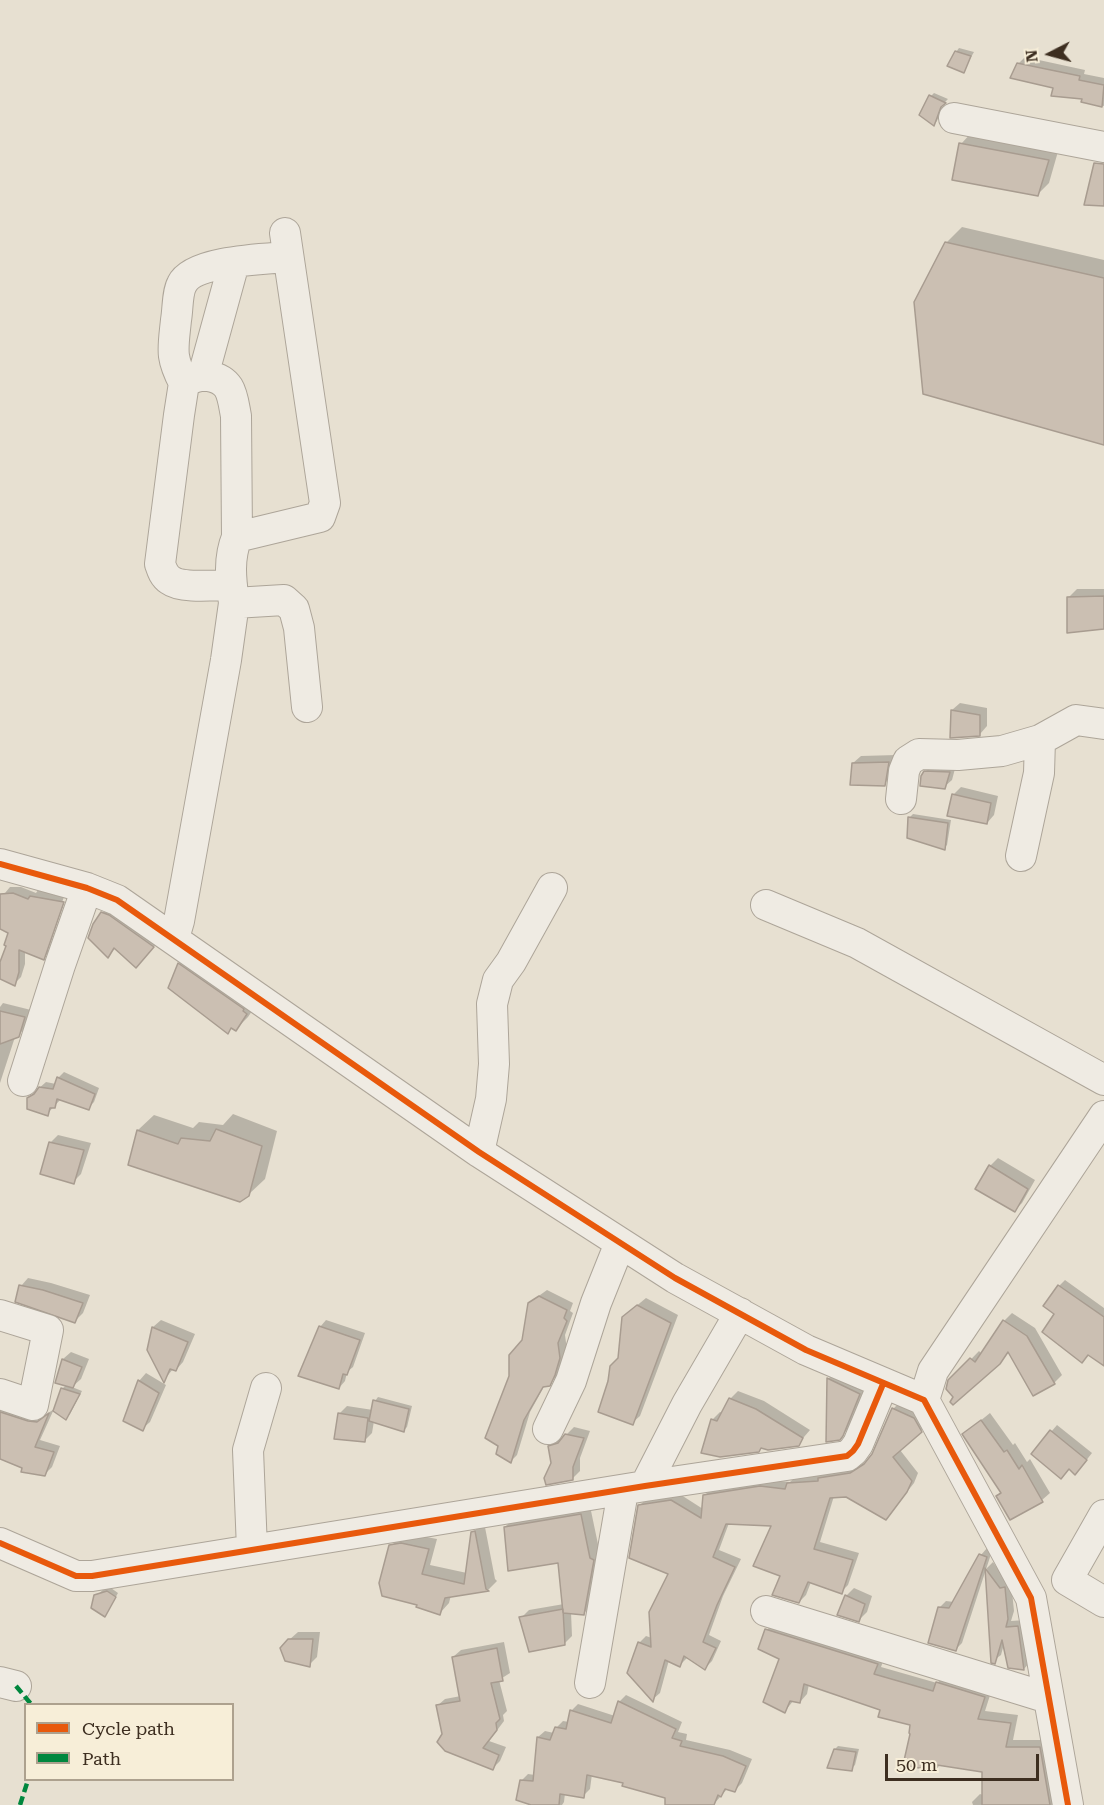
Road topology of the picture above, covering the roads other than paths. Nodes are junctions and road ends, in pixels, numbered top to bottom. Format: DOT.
graph roads {
  1 [pos="954,118"];
  2 [pos="1104,147"];
  3 [pos="234,263"];
  4 [pos="194,379"];
  5 [pos="237,537"];
  6 [pos="233,594"];
  7 [pos="307,707"];
  8 [pos="1104,724"];
  9 [pos="1040,740"];
  10 [pos="901,800"];
  11 [pos="1021,856"];
  12 [pos="0,864"];
  13 [pos="87,888"];
  14 [pos="552,888"];
  15 [pos="766,905"];
  16 [pos="174,938"];
  17 [pos="1104,1080"];
  18 [pos="23,1081"];
  19 [pos="1104,1116"];
  20 [pos="479,1152"];
  21 [pos="620,1243"];
  22 [pos="740,1313"];
  23 [pos="0,1315"];
  24 [pos="883,1384"];
  25 [pos="267,1388"];
  26 [pos="0,1394"];
  27 [pos="924,1400"];
  28 [pos="548,1428"];
  29 [pos="634,1489"];
  30 [pos="1104,1515"];
  31 [pos="0,1543"];
  32 [pos="252,1549"];
  33 [pos="1067,1580"];
  34 [pos="1031,1598"];
  35 [pos="1104,1602"];
  36 [pos="766,1611"];
  37 [pos="590,1683"];
  38 [pos="1048,1698"];
  39 [pos="1068,1805"];
  1 -- 2 [label="street"];
  3 -- 4 [label="street"];
  3 -- 4 [label="street"];
  3 -- 5 [label="street"];
  4 -- 5 [label="street"];
  4 -- 6 [label="street"];
  5 -- 6 [label="street"];
  6 -- 7 [label="street"];
  6 -- 16 [label="street"];
  8 -- 9 [label="street"];
  9 -- 10 [label="street"];
  9 -- 11 [label="street"];
  12 -- 13 [label="street"];
  13 -- 16 [label="street"];
  13 -- 18 [label="street"];
  14 -- 20 [label="street"];
  15 -- 17 [label="street"];
  16 -- 20 [label="street"];
  19 -- 27 [label="street"];
  20 -- 21 [label="street"];
  21 -- 22 [label="street"];
  21 -- 28 [label="street"];
  22 -- 24 [label="street"];
  22 -- 29 [label="street"];
  23 -- 26 [label="street"];
  24 -- 27 [label="street"];
  24 -- 29 [label="street"];
  25 -- 32 [label="street"];
  27 -- 34 [label="street"];
  29 -- 32 [label="street"];
  29 -- 37 [label="street"];
  30 -- 33 [label="street"];
  31 -- 32 [label="street"];
  33 -- 34 [label="street"];
  33 -- 35 [label="street"];
  34 -- 38 [label="street"];
  36 -- 38 [label="street"];
  38 -- 39 [label="street"];
}
